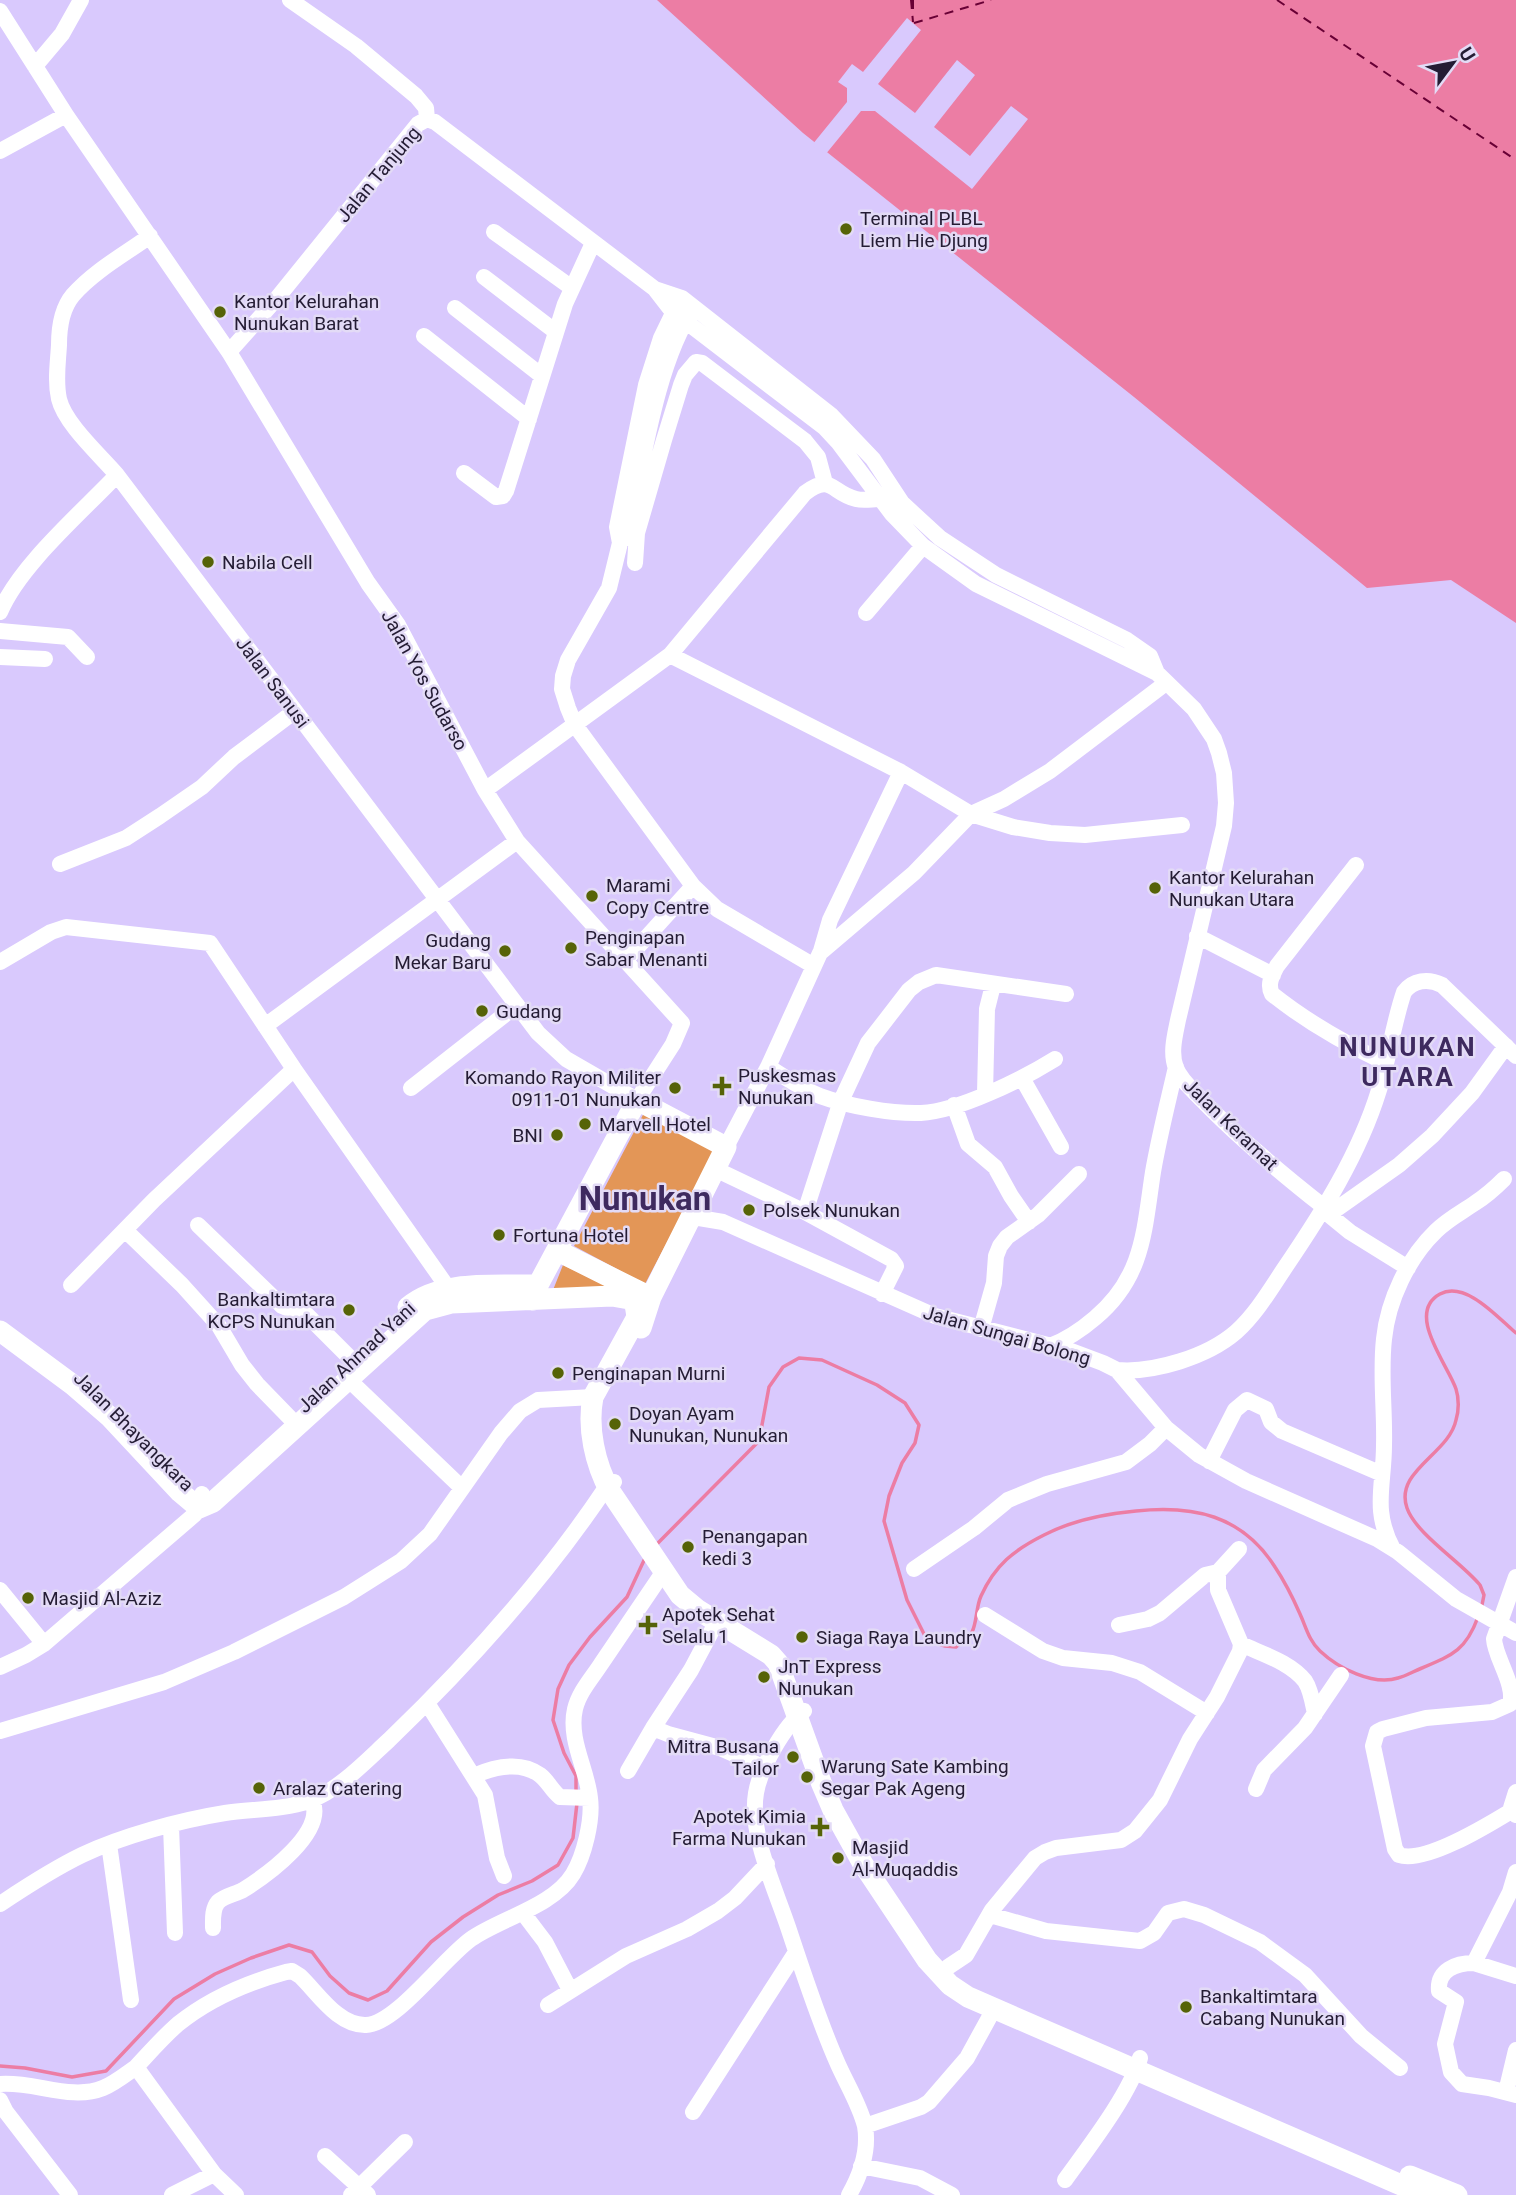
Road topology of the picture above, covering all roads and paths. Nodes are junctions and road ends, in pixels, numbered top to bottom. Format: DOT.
graph roads {
  1 [pos="81,0"];
  2 [pos="290,0"];
  3 [pos="0,11"];
  4 [pos="35,66"];
  5 [pos="66,115"];
  6 [pos="427,119"];
  7 [pos="0,151"];
  8 [pos="494,232"];
  9 [pos="150,236"];
  10 [pos="593,243"];
  11 [pos="484,277"];
  12 [pos="572,288"];
  13 [pos="455,307"];
  14 [pos="683,309"];
  15 [pos="556,332"];
  16 [pos="424,336"];
  17 [pos="229,352"];
  18 [pos="542,376"];
  19 [pos="529,419"];
  20 [pos="464,473"];
  21 [pos="117,475"];
  22 [pos="825,483"];
  23 [pos="879,499"];
  24 [pos="897,509"];
  25 [pos="923,545"];
  26 [pos="635,563"];
  27 [pos="1024,588"];
  28 [pos="1016,604"];
  29 [pos="0,612"];
  30 [pos="866,613"];
  31 [pos="0,631"];
  32 [pos="670,655"];
  33 [pos="0,657"];
  34 [pos="88,657"];
  35 [pos="45,659"];
  36 [pos="1162,678"];
  37 [pos="295,711"];
  38 [pos="575,725"];
  39 [pos="901,772"];
  40 [pos="485,790"];
  41 [pos="971,814"];
  42 [pos="1182,825"];
  43 [pos="517,841"];
  44 [pos="60,864"];
  45 [pos="1356,865"];
  46 [pos="693,886"];
  47 [pos="437,898"];
  48 [pos="1197,936"];
  49 [pos="626,960"];
  50 [pos="817,960"];
  51 [pos="0,962"];
  52 [pos="1273,975"];
  53 [pos="993,985"];
  54 [pos="1066,994"];
  55 [pos="517,1005"];
  56 [pos="265,1026"];
  57 [pos="1511,1051"];
  58 [pos="1055,1059"];
  59 [pos="1386,1063"];
  60 [pos="768,1067"];
  61 [pos="1176,1067"];
  62 [pos="294,1069"];
  63 [pos="1021,1078"];
  64 [pos="411,1088"];
  65 [pos="985,1094"];
  66 [pos="637,1100"];
  67 [pos="841,1101"];
  68 [pos="954,1105"];
  69 [pos="726,1147"];
  70 [pos="1061,1147"];
  71 [pos="715,1169"];
  72 [pos="1343,1171"];
  73 [pos="1079,1174"];
  74 [pos="1504,1179"];
  75 [pos="1365,1190"];
  76 [pos="694,1210"];
  77 [pos="805,1212"];
  78 [pos="1324,1212"];
  79 [pos="1029,1222"];
  80 [pos="198,1225"];
  81 [pos="125,1230"];
  82 [pos="558,1251"];
  83 [pos="1408,1268"];
  84 [pos="71,1285"];
  85 [pos="448,1288"];
  86 [pos="536,1292"];
  87 [pos="882,1294"];
  88 [pos="651,1297"];
  89 [pos="2,1326"];
  90 [pos="981,1329"];
  91 [pos="1050,1346"];
  92 [pos="350,1369"];
  93 [pos="1116,1370"];
  94 [pos="593,1397"];
  95 [pos="290,1418"];
  96 [pos="1166,1428"];
  97 [pos="267,1447"];
  98 [pos="1209,1461"];
  99 [pos="1382,1474"];
  100 [pos="612,1483"];
  101 [pos="463,1488"];
  102 [pos="200,1501"];
  103 [pos="1239,1549"];
  104 [pos="1394,1549"];
  105 [pos="663,1564"];
  106 [pos="914,1569"];
  107 [pos="1219,1572"];
  108 [pos="1516,1577"];
  109 [pos="0,1590"];
  110 [pos="985,1615"];
  111 [pos="1493,1620"];
  112 [pos="717,1621"];
  113 [pos="1119,1625"];
  114 [pos="1516,1633"];
  115 [pos="44,1643"];
  116 [pos="1241,1644"];
  117 [pos="0,1667"];
  118 [pos="1341,1675"];
  119 [pos="427,1703"];
  120 [pos="802,1713"];
  121 [pos="1207,1713"];
  122 [pos="1315,1714"];
  123 [pos="653,1728"];
  124 [pos="0,1731"];
  125 [pos="765,1768"];
  126 [pos="628,1771"];
  127 [pos="473,1776"];
  128 [pos="1256,1789"];
  129 [pos="1516,1792"];
  130 [pos="589,1798"];
  131 [pos="312,1800"];
  132 [pos="1513,1813"];
  133 [pos="172,1826"];
  134 [pos="108,1844"];
  135 [pos="767,1864"];
  136 [pos="1516,1872"];
  137 [pos="504,1876"];
  138 [pos="0,1904"];
  139 [pos="523,1913"];
  140 [pos="990,1915"];
  141 [pos="213,1928"];
  142 [pos="175,1933"];
  143 [pos="796,1952"];
  144 [pos="1474,1963"];
  145 [pos="948,1967"];
  146 [pos="1516,1976"];
  147 [pos="570,1990"];
  148 [pos="131,2000"];
  149 [pos="548,2005"];
  150 [pos="995,2007"];
  151 [pos="1516,2050"];
  152 [pos="1138,2064"];
  153 [pos="136,2067"];
  154 [pos="1400,2068"];
  155 [pos="0,2084"];
  156 [pos="1511,2094"];
  157 [pos="0,2100"];
  158 [pos="693,2112"];
  159 [pos="865,2126"];
  160 [pos="405,2142"];
  161 [pos="325,2156"];
  162 [pos="862,2166"];
  163 [pos="214,2174"];
  164 [pos="1065,2180"];
  165 [pos="360,2192"];
  166 [pos="1441,2193"];
  167 [pos="70,2195"];
  168 [pos="172,2195"];
  169 [pos="236,2195"];
  170 [pos="849,2195"];
  171 [pos="952,2195"];
  1 -- 4 [label="street"];
  2 -- 6 [label="street"];
  3 -- 4 [label="street, Jalan Yos Sudarso"];
  4 -- 5 [label="street, Jalan Yos Sudarso"];
  5 -- 7 [label="street"];
  5 -- 9 [label="street, Jalan Yos Sudarso"];
  6 -- 10 [label="street, Jalan Tanjung"];
  6 -- 17 [label="street, Jalan Tanjung"];
  8 -- 12 [label="street"];
  9 -- 17 [label="street, Jalan Yos Sudarso"];
  9 -- 21 [label="street, Jalan Sanusi"];
  10 -- 12 [label="street"];
  10 -- 14 [label="street, Jalan Tanjung"];
  11 -- 15 [label="street"];
  12 -- 15 [label="street"];
  13 -- 18 [label="street"];
  14 -- 23 [label="street"];
  14 -- 24 [label="street"];
  14 -- 38 [label="street"];
  15 -- 18 [label="street"];
  16 -- 19 [label="street"];
  17 -- 40 [label="street, Jalan Yos Sudarso"];
  18 -- 19 [label="street"];
  19 -- 20 [label="street"];
  21 -- 29 [label="street"];
  21 -- 37 [label="street, Jalan Sanusi"];
  22 -- 23 [label="street"];
  22 -- 26 [label="street"];
  22 -- 32 [label="street"];
  23 -- 24 [label="street"];
  24 -- 25 [label="street"];
  24 -- 27 [label="street"];
  25 -- 28 [label="street"];
  25 -- 30 [label="street"];
  27 -- 28 [label="street"];
  27 -- 36 [label="street"];
  28 -- 36 [label="street"];
  31 -- 34 [label="street"];
  32 -- 38 [label="street"];
  32 -- 39 [label="street"];
  33 -- 35 [label="street"];
  36 -- 41 [label="street"];
  36 -- 48 [label="street, Jalan Keramat"];
  37 -- 44 [label="street"];
  37 -- 47 [label="street, Jalan Sanusi"];
  38 -- 40 [label="street"];
  38 -- 46 [label="street"];
  39 -- 41 [label="street"];
  39 -- 50 [label="street"];
  40 -- 43 [label="street, Jalan Yos Sudarso"];
  41 -- 42 [label="street"];
  41 -- 50 [label="street"];
  43 -- 47 [label="street"];
  43 -- 49 [label="street, Jalan Yos Sudarso"];
  45 -- 52 [label="street"];
  46 -- 49 [label="street"];
  46 -- 50 [label="street"];
  47 -- 55 [label="street, Jalan Sanusi"];
  47 -- 56 [label="street"];
  48 -- 52 [label="street"];
  48 -- 61 [label="street, Jalan Keramat"];
  49 -- 66 [label="street, Jalan Yos Sudarso"];
  50 -- 60 [label="street"];
  51 -- 56 [label="street"];
  52 -- 59 [label="street"];
  53 -- 54 [label="street"];
  53 -- 65 [label="street"];
  53 -- 67 [label="street"];
  55 -- 64 [label="street"];
  55 -- 66 [label="street, Jalan Sanusi"];
  56 -- 62 [label="street"];
  57 -- 59 [label="street"];
  57 -- 75 [label="street"];
  58 -- 63 [label="street"];
  59 -- 72 [label="street"];
  60 -- 67 [label="street"];
  60 -- 69 [label="street"];
  61 -- 78 [label="street, Jalan Keramat"];
  61 -- 91 [label="street"];
  62 -- 81 [label="street"];
  62 -- 85 [label="street"];
  63 -- 65 [label="street"];
  63 -- 70 [label="street"];
  65 -- 68 [label="street"];
  66 -- 69 [label="main road"];
  66 -- 82 [label="main road"];
  67 -- 68 [label="street"];
  67 -- 77 [label="street"];
  68 -- 79 [label="street"];
  69 -- 71 [label="main road"];
  71 -- 76 [label="main road"];
  71 -- 77 [label="street"];
  72 -- 75 [label="street"];
  72 -- 78 [label="street"];
  73 -- 79 [label="street"];
  74 -- 83 [label="street"];
  75 -- 78 [label="street"];
  76 -- 87 [label="street, Jalan Sungai Bolong"];
  76 -- 88 [label="main road"];
  77 -- 87 [label="street"];
  78 -- 83 [label="street, Jalan Keramat"];
  78 -- 93 [label="street"];
  79 -- 90 [label="street"];
  80 -- 92 [label="street"];
  81 -- 84 [label="street"];
  81 -- 95 [label="street"];
  82 -- 86 [label="main road"];
  82 -- 88 [label="main road"];
  83 -- 99 [label="street"];
  85 -- 86 [label="main road, Jalan Ahmad Yani"];
  85 -- 92 [label="main road, Jalan Ahmad Yani"];
  86 -- 92 [label="main road, Jalan Ahmad Yani"];
  86 -- 94 [label="main road"];
  87 -- 90 [label="street, Jalan Sungai Bolong"];
  88 -- 100 [label="main road"];
  89 -- 102 [label="main road, Jalan Bhayangkara"];
  90 -- 91 [label="street, Jalan Sungai Bolong"];
  91 -- 93 [label="street, Jalan Sungai Bolong"];
  92 -- 95 [label="main road, Jalan Ahmad Yani"];
  92 -- 97 [label="main road, Jalan Ahmad Yani"];
  92 -- 101 [label="street"];
  93 -- 96 [label="street, Jalan Sungai Bolong"];
  94 -- 100 [label="main road"];
  94 -- 101 [label="street"];
  95 -- 97 [label="main road, Jalan Ahmad Yani"];
  96 -- 98 [label="street, Jalan Sungai Bolong"];
  96 -- 106 [label="street"];
  97 -- 102 [label="main road, Jalan Ahmad Yani"];
  98 -- 99 [label="street"];
  98 -- 104 [label="street, Jalan Sungai Bolong"];
  99 -- 104 [label="street"];
  100 -- 105 [label="main road"];
  100 -- 119 [label="street"];
  101 -- 124 [label="street"];
  102 -- 115 [label="street"];
  103 -- 107 [label="street"];
  104 -- 111 [label="street, Jalan Sungai Bolong"];
  105 -- 112 [label="main road"];
  105 -- 120 [label="main road"];
  105 -- 130 [label="street"];
  107 -- 113 [label="street"];
  107 -- 116 [label="street"];
  108 -- 111 [label="street"];
  109 -- 115 [label="street"];
  110 -- 121 [label="street"];
  111 -- 114 [label="street, Jalan Sungai Bolong"];
  111 -- 132 [label="street"];
  112 -- 120 [label="main road"];
  112 -- 123 [label="street"];
  115 -- 117 [label="street"];
  116 -- 121 [label="street"];
  116 -- 122 [label="street"];
  118 -- 122 [label="street"];
  119 -- 127 [label="street"];
  119 -- 131 [label="street"];
  120 -- 125 [label="street"];
  120 -- 145 [label="main road"];
  120 -- 150 [label="main road"];
  121 -- 140 [label="street"];
  122 -- 128 [label="street"];
  123 -- 125 [label="street"];
  123 -- 126 [label="street"];
  125 -- 135 [label="street"];
  127 -- 130 [label="street"];
  127 -- 137 [label="street"];
  129 -- 132 [label="street"];
  130 -- 139 [label="street"];
  131 -- 133 [label="street"];
  131 -- 141 [label="street"];
  133 -- 134 [label="street"];
  133 -- 142 [label="street"];
  134 -- 138 [label="street"];
  134 -- 148 [label="street"];
  135 -- 143 [label="street"];
  135 -- 147 [label="street"];
  136 -- 144 [label="street"];
  139 -- 147 [label="street"];
  139 -- 153 [label="street"];
  140 -- 145 [label="street"];
  140 -- 154 [label="street"];
  143 -- 158 [label="street"];
  143 -- 159 [label="street"];
  144 -- 146 [label="street"];
  144 -- 156 [label="street"];
  145 -- 152 [label="main road"];
  147 -- 149 [label="street"];
  150 -- 152 [label="main road"];
  150 -- 159 [label="street"];
  151 -- 156 [label="street"];
  152 -- 164 [label="street"];
  152 -- 166 [label="main road"];
  153 -- 155 [label="street"];
  153 -- 163 [label="street"];
  157 -- 167 [label="street"];
  159 -- 162 [label="street"];
  160 -- 165 [label="street"];
  161 -- 165 [label="street"];
  162 -- 170 [label="street"];
  162 -- 171 [label="street"];
  163 -- 168 [label="street"];
  163 -- 169 [label="street"];
}
